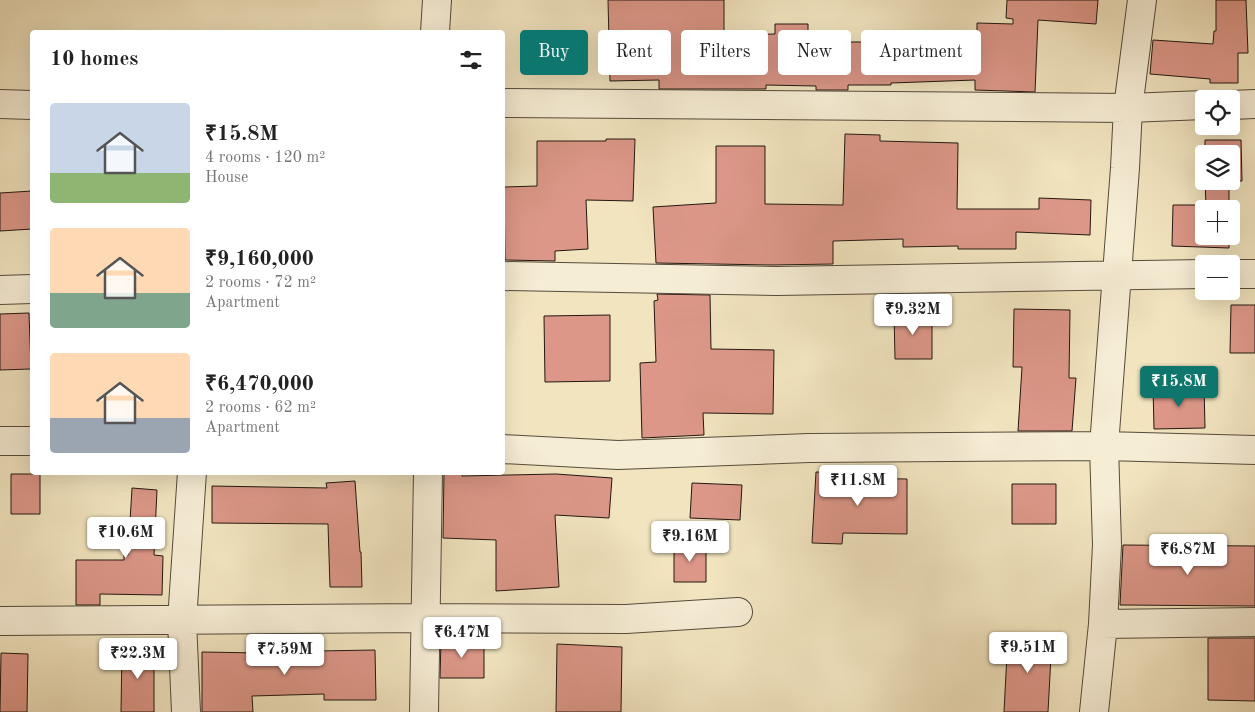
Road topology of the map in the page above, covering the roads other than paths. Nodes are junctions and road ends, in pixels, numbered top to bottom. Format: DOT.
graph roads {
  1 [pos="437,0"];
  2 [pos="1142,0"];
  3 [pos="435,30"];
  4 [pos="505,103"];
  5 [pos="0,104"];
  6 [pos="1255,104"];
  7 [pos="30,105"];
  8 [pos="1195,105"];
  9 [pos="1240,105"];
  10 [pos="1128,108"];
  11 [pos="1195,274"];
  12 [pos="1240,274"];
  13 [pos="1255,274"];
  14 [pos="1117,275"];
  15 [pos="505,276"];
  16 [pos="30,289"];
  17 [pos="0,290"];
  18 [pos="0,441"];
  19 [pos="30,441"];
  20 [pos="1104,446"];
  21 [pos="505,448"];
  22 [pos="1255,450"];
  23 [pos="192,475"];
  24 [pos="428,475"];
  25 [pos="738,612"];
  26 [pos="424,618"];
  27 [pos="182,620"];
  28 [pos="0,621"];
  29 [pos="1255,622"];
  30 [pos="1103,624"];
  31 [pos="186,712"];
  32 [pos="424,712"];
  33 [pos="1094,712"];
  1 -- 3 [label="street"];
  2 -- 10 [label="street"];
  4 -- 10 [label="street"];
  5 -- 7 [label="street"];
  6 -- 9 [label="street"];
  8 -- 10 [label="street"];
  10 -- 14 [label="street"];
  11 -- 14 [label="street"];
  12 -- 13 [label="street"];
  14 -- 15 [label="street"];
  14 -- 20 [label="street"];
  16 -- 17 [label="street"];
  18 -- 19 [label="street"];
  20 -- 21 [label="street"];
  20 -- 22 [label="street"];
  20 -- 30 [label="street"];
  23 -- 27 [label="street"];
  24 -- 26 [label="street"];
  25 -- 26 [label="street"];
  26 -- 27 [label="street"];
  26 -- 32 [label="street"];
  27 -- 28 [label="street"];
  27 -- 31 [label="street"];
  29 -- 30 [label="street"];
  30 -- 33 [label="street"];
}
